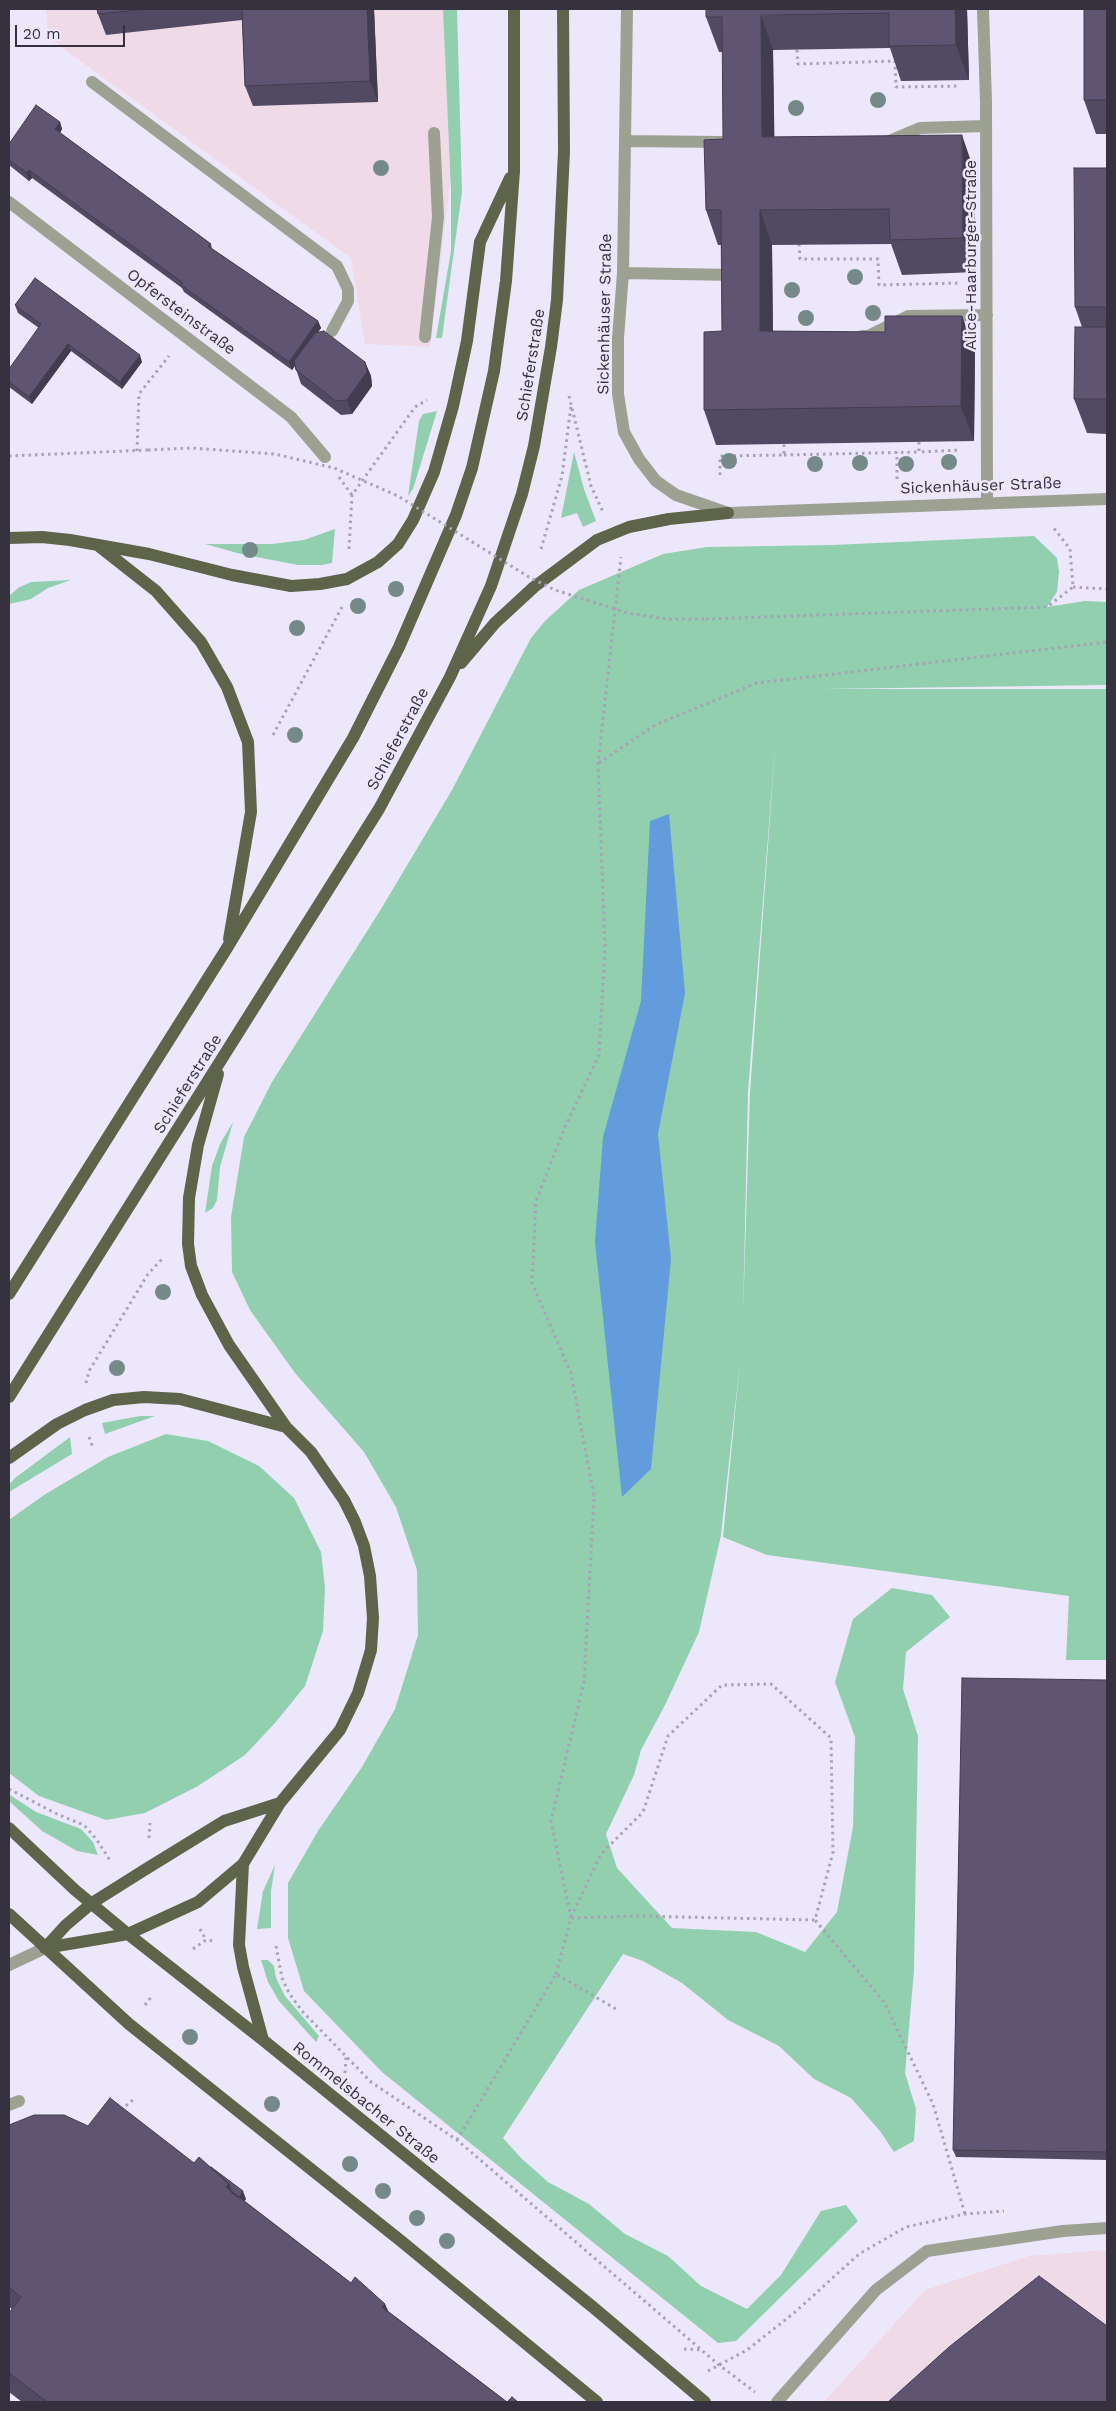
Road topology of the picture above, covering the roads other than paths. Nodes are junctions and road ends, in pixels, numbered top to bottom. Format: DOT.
graph roads {
  1 [pos="514,9"];
  2 [pos="563,9"];
  3 [pos="627,9"];
  4 [pos="984,9"];
  5 [pos="92,82"];
  6 [pos="986,126"];
  7 [pos="434,133"];
  8 [pos="625,140"];
  9 [pos="736,142"];
  10 [pos="879,146"];
  11 [pos="514,171"];
  12 [pos="9,202"];
  13 [pos="623,273"];
  14 [pos="734,275"];
  15 [pos="987,314"];
  16 [pos="332,330"];
  17 [pos="849,336"];
  18 [pos="425,337"];
  19 [pos="325,456"];
  20 [pos="1107,499"];
  21 [pos="987,502"];
  22 [pos="728,513"];
  23 [pos="9,538"];
  24 [pos="98,545"];
  25 [pos="450,677"];
  26 [pos="227,948"];
  27 [pos="221,1062"];
  28 [pos="9,1294"];
  29 [pos="9,1397"];
  30 [pos="286,1427"];
  31 [pos="9,1458"];
  32 [pos="280,1803"];
  33 [pos="9,1828"];
  34 [pos="242,1864"];
  35 [pos="92,1903"];
  36 [pos="9,1914"];
  37 [pos="128,1934"];
  38 [pos="45,1948"];
  39 [pos="9,1965"];
  40 [pos="263,2040"];
  41 [pos="1107,2228"];
  42 [pos="597,2402"];
  43 [pos="705,2402"];
  44 [pos="777,2402"];
  1 -- 11 [label="main road"];
  2 -- 25 [label="main road, Schieferstraße"];
  3 -- 8 [label="street, Sickenhäuser Straße"];
  4 -- 6 [label="street, Alice-Haarburger-Straße"];
  5 -- 16 [label="street"];
  6 -- 10 [label="street"];
  6 -- 15 [label="street, Alice-Haarburger-Straße"];
  7 -- 18 [label="street"];
  8 -- 9 [label="street"];
  8 -- 13 [label="street, Sickenhäuser Straße"];
  11 -- 24 [label="main road"];
  11 -- 26 [label="main road"];
  12 -- 19 [label="street, Opfersteinstraße"];
  13 -- 14 [label="street"];
  13 -- 22 [label="street, Sickenhäuser Straße"];
  15 -- 17 [label="street"];
  15 -- 21 [label="street, Alice-Haarburger-Straße"];
  20 -- 21 [label="street, Sickenhäuser Straße"];
  21 -- 22 [label="street, Sickenhäuser Straße"];
  22 -- 25 [label="main road"];
  23 -- 24 [label="main road"];
  24 -- 26 [label="main road"];
  25 -- 27 [label="main road, Schieferstraße"];
  26 -- 28 [label="main road"];
  27 -- 29 [label="main road, Schieferstraße"];
  27 -- 30 [label="main road"];
  30 -- 31 [label="main road"];
  30 -- 32 [label="main road"];
  32 -- 34 [label="main road"];
  32 -- 35 [label="main road"];
  33 -- 35 [label="main road, Rommelsbacher Straße"];
  34 -- 37 [label="main road"];
  34 -- 40 [label="main road"];
  35 -- 37 [label="main road, Rommelsbacher Straße"];
  35 -- 38 [label="main road"];
  36 -- 38 [label="main road"];
  37 -- 38 [label="main road"];
  37 -- 40 [label="main road, Rommelsbacher Straße"];
  38 -- 39 [label="street"];
  38 -- 42 [label="main road"];
  40 -- 43 [label="main road, Rommelsbacher Straße"];
  41 -- 44 [label="street"];
}
